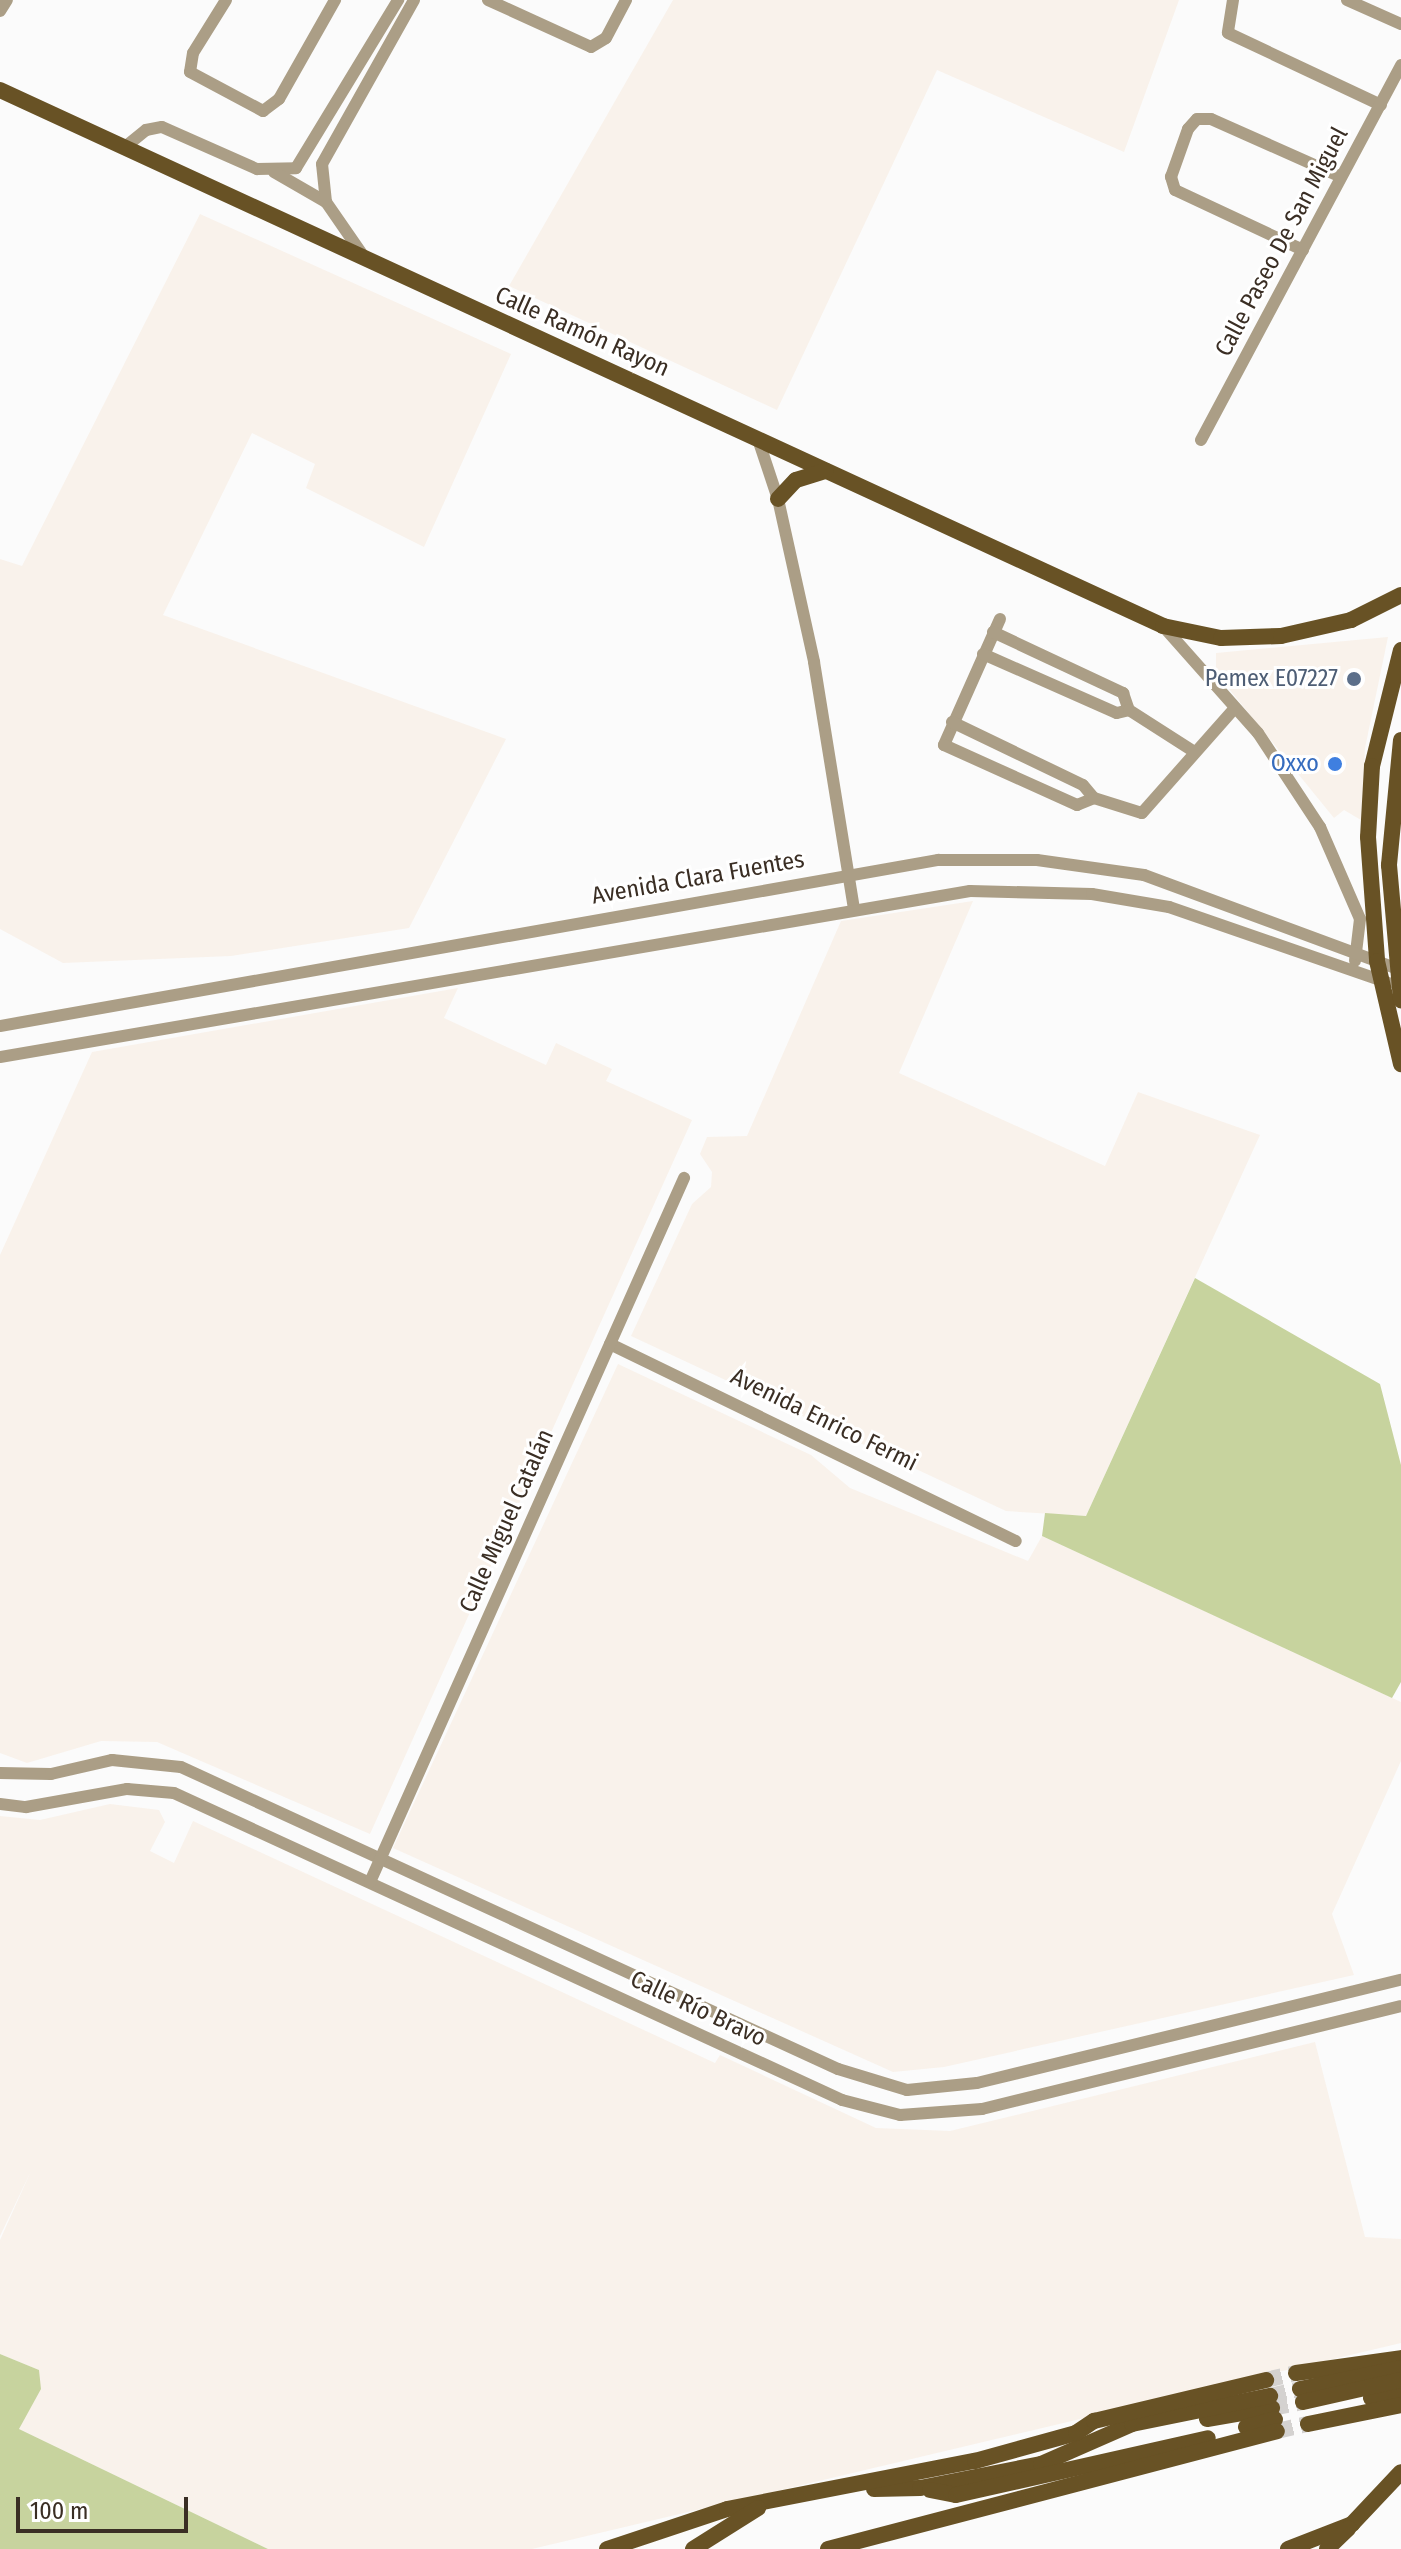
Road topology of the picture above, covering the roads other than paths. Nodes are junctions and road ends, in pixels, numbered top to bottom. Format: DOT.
graph roads {
  1 [pos="7,0"];
  2 [pos="226,0"];
  3 [pos="335,0"];
  4 [pos="398,0"];
  5 [pos="414,0"];
  6 [pos="488,0"];
  7 [pos="626,0"];
  8 [pos="1233,0"];
  9 [pos="1347,0"];
  10 [pos="0,11"];
  11 [pos="1401,24"];
  12 [pos="1401,65"];
  13 [pos="0,90"];
  14 [pos="1381,105"];
  15 [pos="125,147"];
  16 [pos="274,172"];
  17 [pos="1341,177"];
  18 [pos="326,202"];
  19 [pos="1303,250"];
  20 [pos="366,260"];
  21 [pos="758,439"];
  22 [pos="1201,440"];
  23 [pos="826,471"];
  24 [pos="778,499"];
  25 [pos="1401,595"];
  26 [pos="1000,619"];
  27 [pos="1163,626"];
  28 [pos="993,632"];
  29 [pos="1401,650"];
  30 [pos="983,654"];
  31 [pos="1235,708"];
  32 [pos="1129,710"];
  33 [pos="952,722"];
  34 [pos="1378,736"];
  35 [pos="1401,742"];
  36 [pos="1193,751"];
  37 [pos="1094,798"];
  38 [pos="844,874"];
  39 [pos="854,908"];
  40 [pos="1357,953"];
  41 [pos="1377,961"];
  42 [pos="1352,971"];
  43 [pos="1396,981"];
  44 [pos="0,1026"];
  45 [pos="0,1057"];
  46 [pos="1401,1064"];
  47 [pos="684,1178"];
  48 [pos="610,1344"];
  49 [pos="1016,1541"];
  50 [pos="0,1773"];
  51 [pos="0,1804"];
  52 [pos="380,1857"];
  53 [pos="370,1882"];
  54 [pos="1400,1982"];
  55 [pos="1304,2001"];
  56 [pos="1401,2006"];
  57 [pos="711,2011"];
  58 [pos="1309,2027"];
  59 [pos="710,2039"];
  60 [pos="1401,2358"];
  61 [pos="1401,2368"];
  62 [pos="1401,2380"];
  63 [pos="1401,2391"];
  64 [pos="1302,2400"];
  65 [pos="1401,2405"];
  66 [pos="1272,2407"];
  67 [pos="1193,2416"];
  68 [pos="1213,2420"];
  69 [pos="1198,2439"];
  70 [pos="1401,2472"];
  71 [pos="851,2487"];
  72 [pos="920,2488"];
  73 [pos="956,2495"];
  74 [pos="766,2504"];
  75 [pos="742,2508"];
  76 [pos="930,2518"];
  77 [pos="1352,2524"];
  78 [pos="607,2549"];
  79 [pos="630,2549"];
  80 [pos="693,2549"];
  81 [pos="828,2549"];
  82 [pos="1288,2549"];
  83 [pos="1327,2549"];
  1 -- 10 [label="street"];
  2 -- 3 [label="street"];
  4 -- 16 [label="street"];
  5 -- 18 [label="street"];
  6 -- 7 [label="street"];
  8 -- 14 [label="street"];
  9 -- 11 [label="street"];
  12 -- 14 [label="street, Calle Paseo De San Miguel"];
  13 -- 15 [label="main road, Calle Ramón Rayon"];
  14 -- 17 [label="street, Calle Paseo De San Miguel"];
  15 -- 16 [label="street"];
  15 -- 20 [label="main road, Calle Ramón Rayon"];
  16 -- 18 [label="street"];
  17 -- 19 [label="street, Calle Paseo De San Miguel"];
  17 -- 19 [label="street"];
  18 -- 20 [label="street"];
  19 -- 22 [label="street, Calle Paseo De San Miguel"];
  20 -- 21 [label="main road, Calle Ramón Rayon"];
  21 -- 23 [label="main road, Calle Ramón Rayon"];
  21 -- 24 [label="street"];
  23 -- 24 [label="main road"];
  23 -- 27 [label="main road, Calle Ramón Rayon"];
  24 -- 38 [label="street"];
  25 -- 27 [label="main road, Calle Ramón Rayon"];
  26 -- 28 [label="street"];
  27 -- 31 [label="street"];
  28 -- 30 [label="street"];
  28 -- 32 [label="street"];
  29 -- 34 [label="main road"];
  30 -- 32 [label="street"];
  30 -- 33 [label="street"];
  31 -- 36 [label="street"];
  31 -- 40 [label="street"];
  32 -- 36 [label="street"];
  33 -- 37 [label="street"];
  33 -- 37 [label="street"];
  34 -- 35 [label="street"];
  34 -- 41 [label="main road"];
  35 -- 43 [label="main road"];
  36 -- 37 [label="street"];
  38 -- 39 [label="street"];
  38 -- 40 [label="street, Avenida Clara Fuentes"];
  38 -- 44 [label="street, Avenida Clara Fuentes"];
  39 -- 42 [label="street"];
  39 -- 45 [label="street"];
  40 -- 41 [label="street, Avenida Clara Fuentes"];
  40 -- 42 [label="street"];
  41 -- 43 [label="main road"];
  42 -- 43 [label="street"];
  43 -- 46 [label="main road"];
  47 -- 48 [label="street, Calle Miguel Catalán"];
  48 -- 49 [label="street, Avenida Enrico Fermi"];
  48 -- 52 [label="street, Calle Miguel Catalán"];
  50 -- 52 [label="street, Calle Río Bravo"];
  51 -- 53 [label="street, Calle Río Bravo"];
  52 -- 53 [label="street, Calle Miguel Catalán"];
  52 -- 57 [label="street, Calle Río Bravo"];
  53 -- 59 [label="street, Calle Río Bravo"];
  54 -- 55 [label="street, Calle Río Bravo"];
  55 -- 57 [label="street, Calle Río Bravo"];
  55 -- 58 [label="street"];
  56 -- 58 [label="street, Calle Río Bravo"];
  57 -- 59 [label="street"];
  58 -- 59 [label="street, Calle Río Bravo"];
  60 -- 64 [label="main road"];
  61 -- 64 [label="main road"];
  62 -- 64 [label="main road"];
  63 -- 64 [label="main road"];
  64 -- 65 [label="main road"];
  66 -- 67 [label="main road"];
  66 -- 68 [label="main road"];
  66 -- 69 [label="main road"];
  66 -- 71 [label="main road"];
  66 -- 76 [label="main road"];
  67 -- 68 [label="main road"];
  67 -- 72 [label="main road"];
  68 -- 69 [label="main road"];
  69 -- 73 [label="main road"];
  70 -- 77 [label="main road"];
  71 -- 72 [label="main road"];
  71 -- 74 [label="main road"];
  72 -- 73 [label="main road"];
  73 -- 76 [label="main road"];
  74 -- 75 [label="main road"];
  74 -- 80 [label="main road"];
  75 -- 78 [label="main road"];
  75 -- 79 [label="main road"];
  76 -- 81 [label="main road"];
  77 -- 82 [label="main road"];
  77 -- 83 [label="main road"];
}
